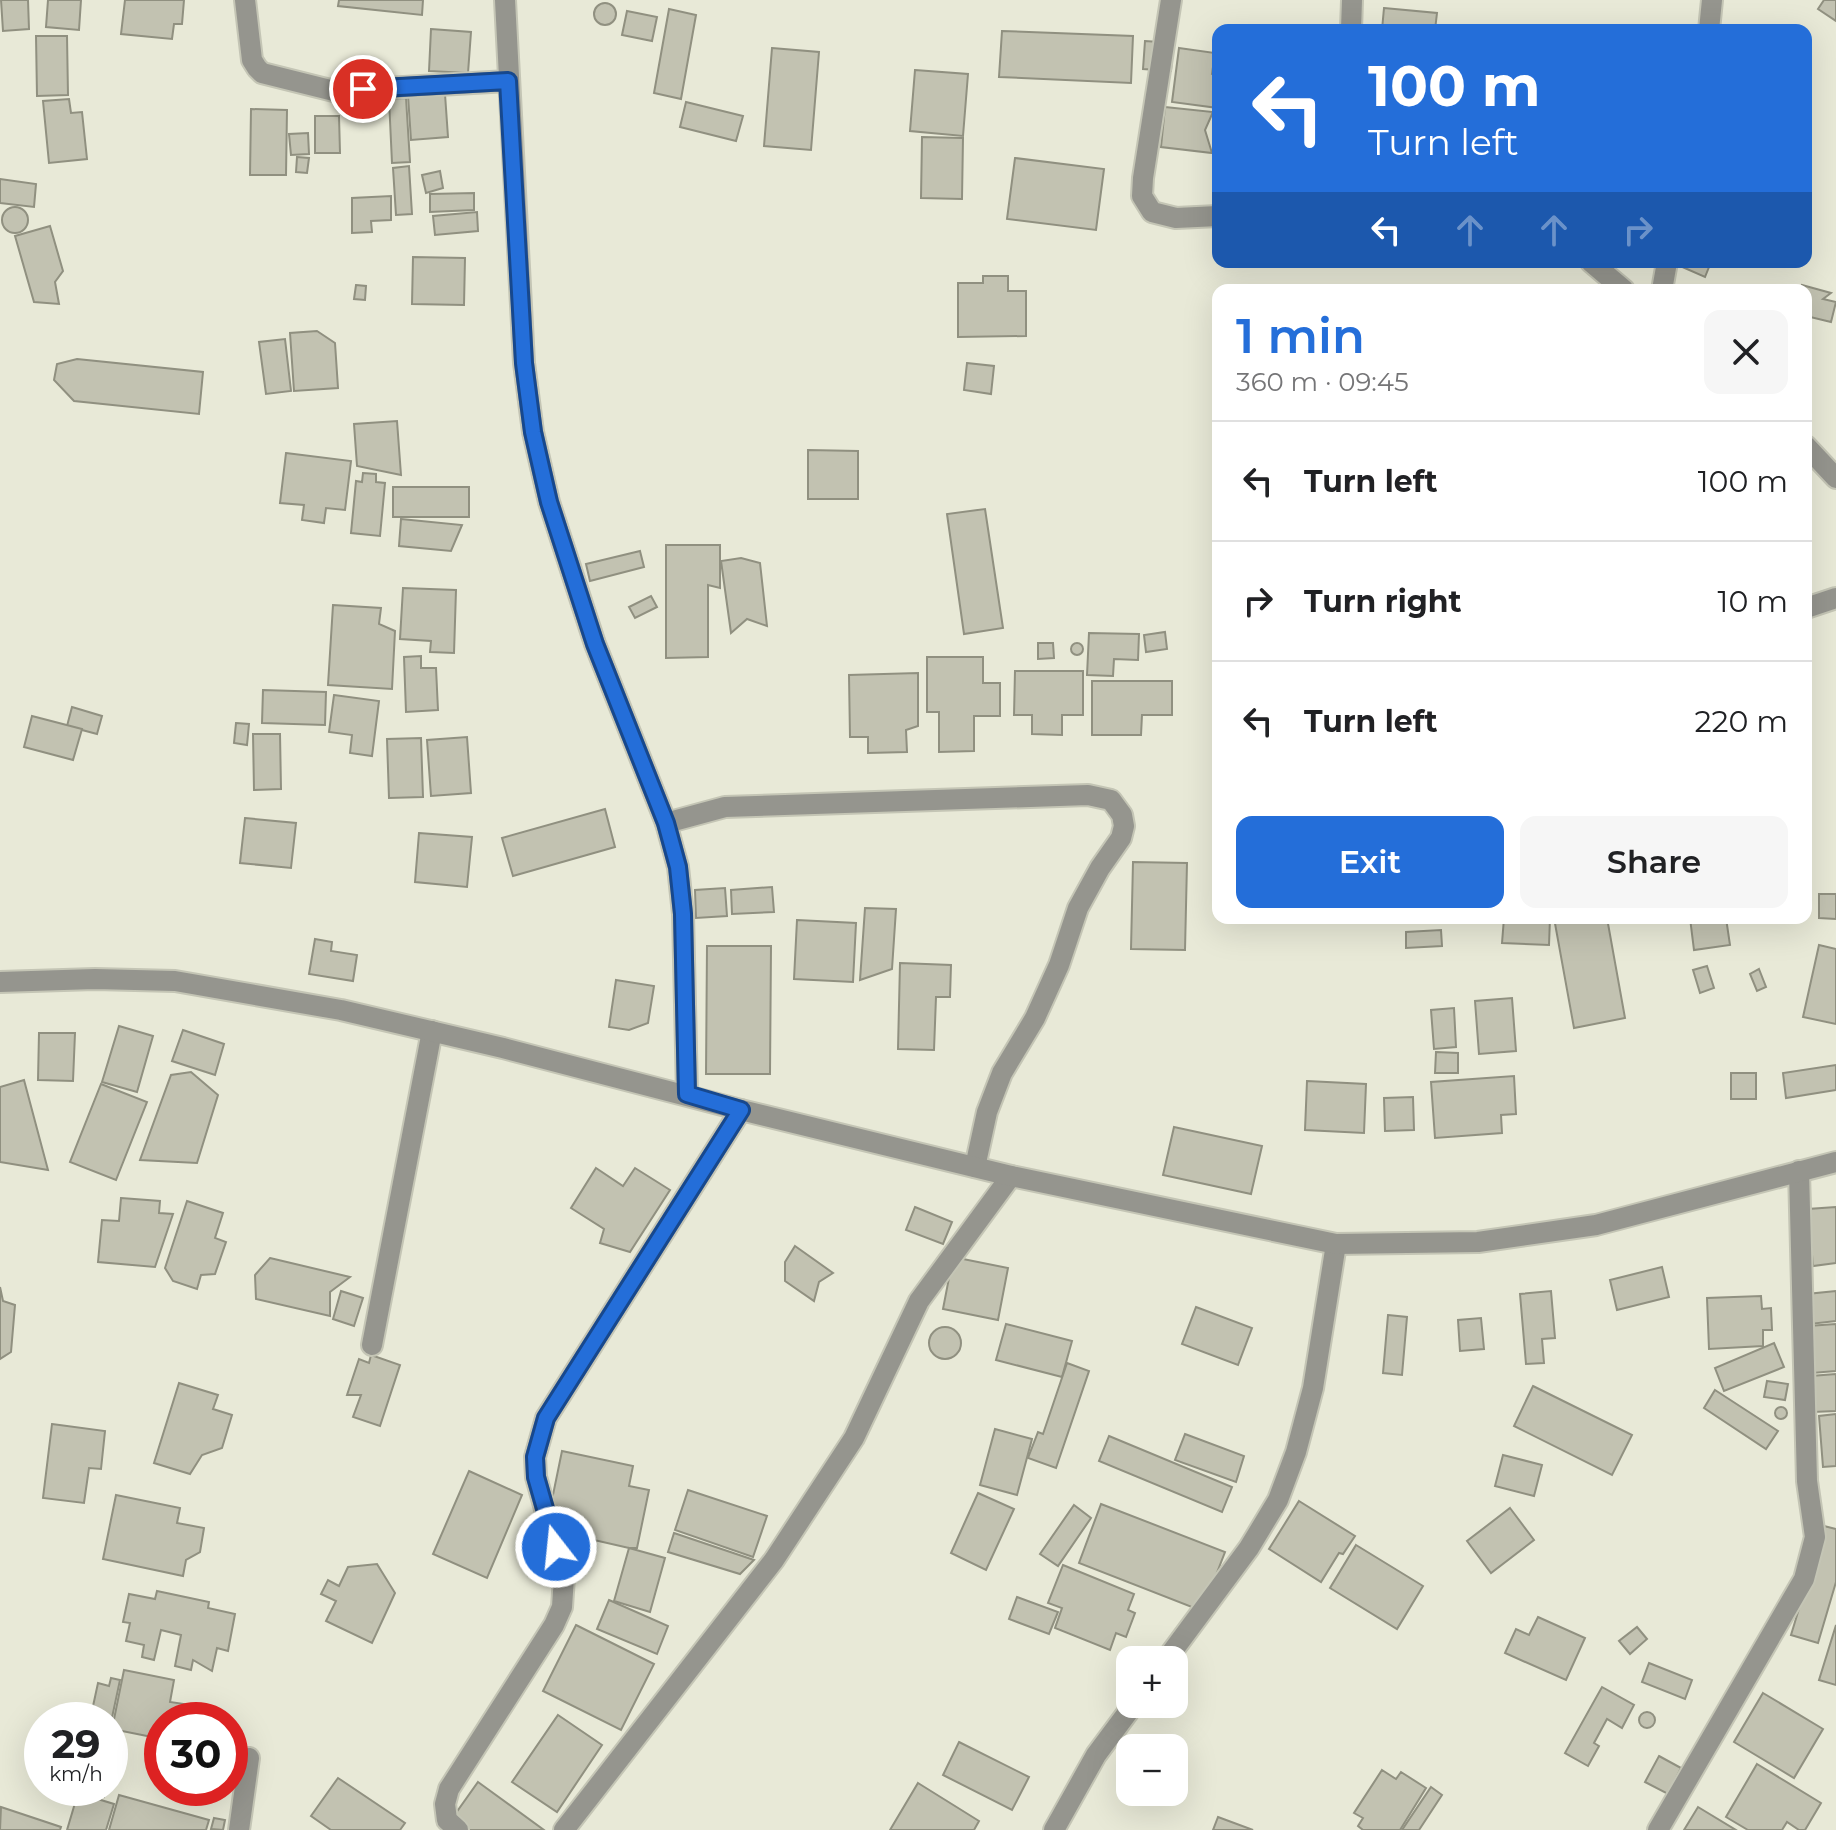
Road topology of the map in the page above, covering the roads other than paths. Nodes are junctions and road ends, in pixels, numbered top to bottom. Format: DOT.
graph roads {
  1 [pos="245,0"];
  2 [pos="505,0"];
  3 [pos="1171,0"];
  4 [pos="1352,0"];
  5 [pos="1712,0"];
  6 [pos="1351,24"];
  7 [pos="1710,24"];
  8 [pos="508,81"];
  9 [pos="1212,216"];
  10 [pos="1598,268"];
  11 [pos="1617,284"];
  12 [pos="1812,452"];
  13 [pos="1836,478"];
  14 [pos="1836,598"];
  15 [pos="1812,606"];
  16 [pos="666,823"];
  17 [pos="0,982"];
  18 [pos="432,1031"];
  19 [pos="687,1094"];
  20 [pos="741,1110"];
  21 [pos="1836,1162"];
  22 [pos="975,1167"];
  23 [pos="1799,1171"];
  24 [pos="1011,1176"];
  25 [pos="1336,1244"];
  26 [pos="372,1345"];
  27 [pos="1176,1646"];
  28 [pos="1124,1718"];
  29 [pos="249,1758"];
  30 [pos="448,1827"];
  31 [pos="239,1830"];
  32 [pos="564,1830"];
  33 [pos="1054,1830"];
  34 [pos="1658,1830"];
  1 -- 8 [label="street"];
  2 -- 8 [label="street"];
  3 -- 9 [label="street"];
  4 -- 6 [label="street"];
  5 -- 7 [label="street"];
  8 -- 16 [label="street"];
  10 -- 11 [label="street"];
  12 -- 13 [label="street"];
  14 -- 15 [label="street"];
  16 -- 19 [label="street"];
  16 -- 22 [label="street"];
  17 -- 18 [label="street"];
  18 -- 19 [label="street"];
  18 -- 26 [label="street"];
  19 -- 20 [label="street"];
  20 -- 22 [label="street"];
  20 -- 30 [label="street"];
  21 -- 23 [label="street"];
  22 -- 24 [label="street"];
  23 -- 25 [label="street"];
  23 -- 34 [label="street"];
  24 -- 25 [label="street"];
  24 -- 32 [label="street"];
  25 -- 27 [label="street"];
  28 -- 33 [label="street"];
  29 -- 31 [label="street"];
}
